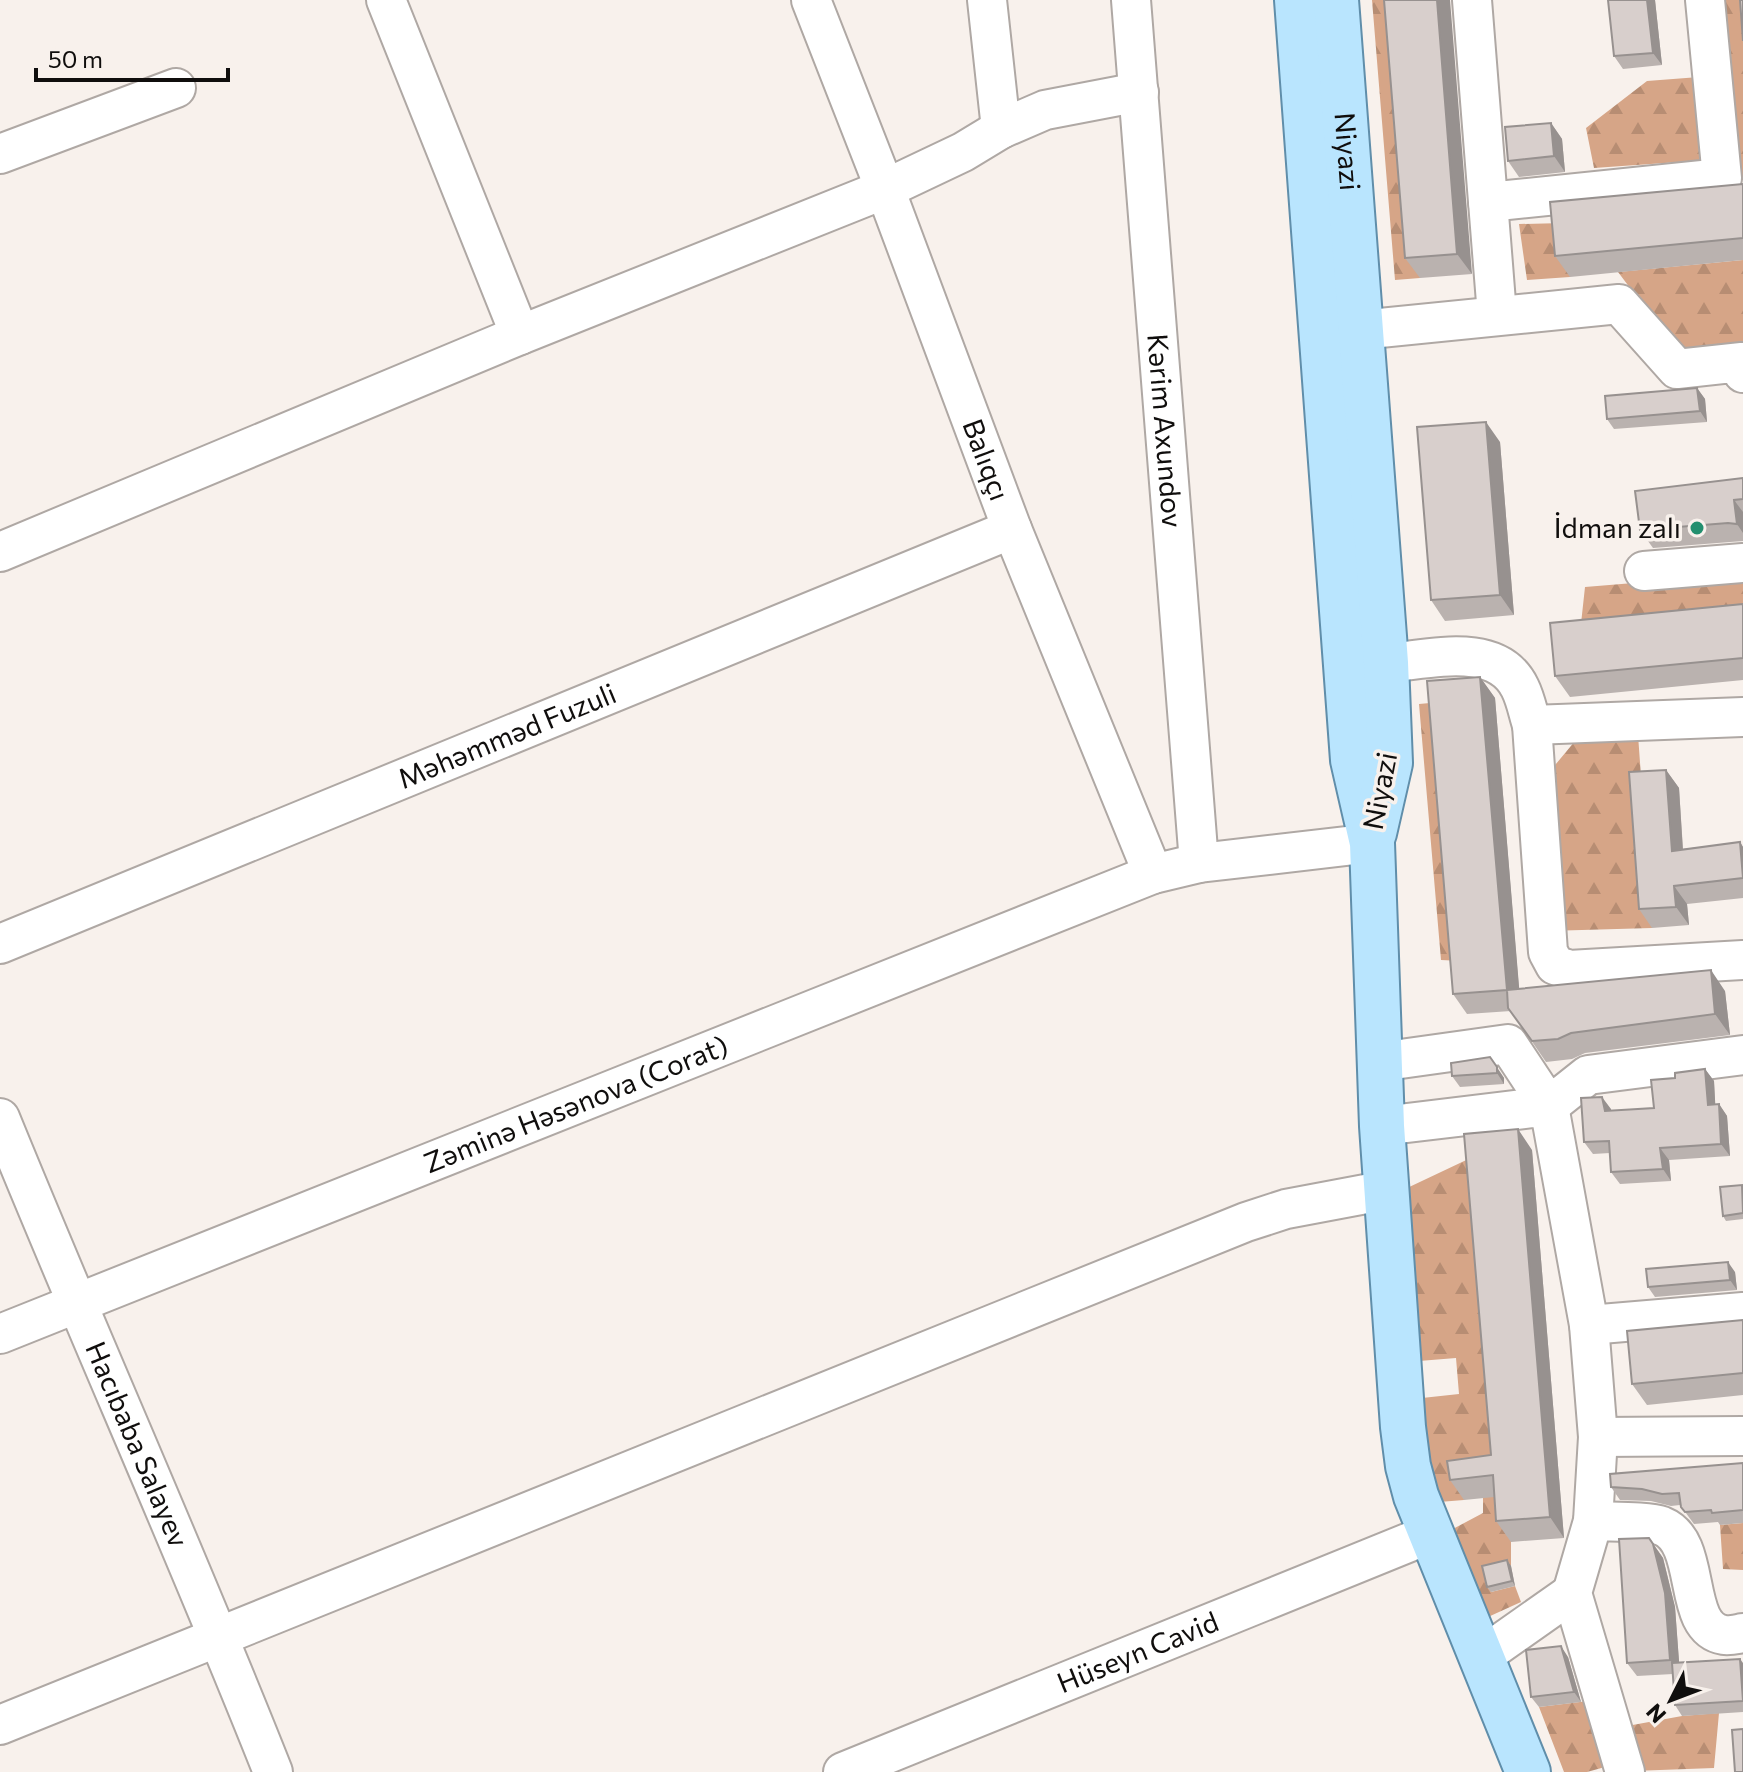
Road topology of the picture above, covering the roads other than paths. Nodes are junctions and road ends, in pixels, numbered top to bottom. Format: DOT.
graph roads {
  1 [pos="386,0"];
  2 [pos="811,0"];
  3 [pos="987,0"];
  4 [pos="1131,0"];
  5 [pos="1297,0"];
  6 [pos="1336,0"];
  7 [pos="1472,0"];
  8 [pos="1705,0"];
  9 [pos="176,88"];
  10 [pos="1139,92"];
  11 [pos="1001,129"];
  12 [pos="0,154"];
  13 [pos="885,189"];
  14 [pos="1488,202"];
  15 [pos="1497,315"];
  16 [pos="1342,332"];
  17 [pos="520,335"];
  18 [pos="1743,373"];
  19 [pos="1012,529"];
  20 [pos="0,552"];
  21 [pos="1743,563"];
  22 [pos="1644,571"];
  23 [pos="1386,663"];
  24 [pos="1743,717"];
  25 [pos="1532,725"];
  26 [pos="1372,843"];
  27 [pos="1199,863"];
  28 [pos="1153,874"];
  29 [pos="0,944"];
  30 [pos="1743,960"];
  31 [pos="1743,1055"];
  32 [pos="1379,1062"];
  33 [pos="1549,1106"];
  34 [pos="0,1118"];
  35 [pos="1382,1126"];
  36 [pos="1387,1190"];
  37 [pos="76,1304"];
  38 [pos="1743,1312"];
  39 [pos="1589,1325"];
  40 [pos="0,1334"];
  41 [pos="1743,1436"];
  42 [pos="1598,1437"];
  43 [pos="1593,1521"];
  44 [pos="1432,1533"];
  45 [pos="1572,1593"];
  46 [pos="1743,1633"];
  47 [pos="219,1637"];
  48 [pos="1481,1657"];
  49 [pos="0,1725"];
  50 [pos="273,1772"];
  51 [pos="843,1772"];
  52 [pos="1528,1772"];
  53 [pos="1625,1772"];
  1 -- 17 [label="street"];
  2 -- 13 [label="street, Balıqçı"];
  3 -- 11 [label="street"];
  4 -- 10 [label="street, Kərim Axundov"];
  5 -- 16 [label="main road, Niyazi"];
  6 -- 16 [label="main road, Niyazi"];
  7 -- 14 [label="street"];
  8 -- 14 [label="street"];
  9 -- 12 [label="street"];
  10 -- 11 [label="street"];
  10 -- 27 [label="street, Kərim Axundov"];
  11 -- 13 [label="street"];
  13 -- 17 [label="street"];
  13 -- 19 [label="street, Balıqçı"];
  14 -- 15 [label="street"];
  15 -- 16 [label="street"];
  15 -- 18 [label="street"];
  16 -- 23 [label="main road, Niyazi"];
  16 -- 26 [label="main road, Niyazi"];
  17 -- 20 [label="street"];
  19 -- 28 [label="street, Balıqçı"];
  19 -- 29 [label="street, Məhəmməd Fuzuli"];
  21 -- 22 [label="street"];
  23 -- 25 [label="street"];
  23 -- 26 [label="main road, Niyazi"];
  24 -- 25 [label="street"];
  25 -- 30 [label="street"];
  26 -- 27 [label="street"];
  26 -- 32 [label="main road"];
  27 -- 28 [label="street"];
  28 -- 37 [label="street, Zəminə Həsənova (Corat)"];
  31 -- 33 [label="street"];
  32 -- 33 [label="street"];
  32 -- 35 [label="main road"];
  33 -- 35 [label="street"];
  33 -- 39 [label="street"];
  34 -- 37 [label="street, Hacıbaba Salayev"];
  35 -- 36 [label="main road"];
  36 -- 44 [label="main road"];
  36 -- 47 [label="street"];
  37 -- 40 [label="street, Zəminə Həsənova (Corat)"];
  37 -- 47 [label="street, Hacıbaba Salayev"];
  38 -- 39 [label="street"];
  39 -- 42 [label="street"];
  41 -- 42 [label="street"];
  42 -- 43 [label="street"];
  43 -- 45 [label="street"];
  43 -- 46 [label="street"];
  44 -- 48 [label="main road"];
  44 -- 51 [label="street, Hüseyn Cavid"];
  45 -- 48 [label="street"];
  45 -- 53 [label="street"];
  47 -- 49 [label="street"];
  47 -- 50 [label="street, Hacıbaba Salayev"];
  48 -- 52 [label="main road"];
}
